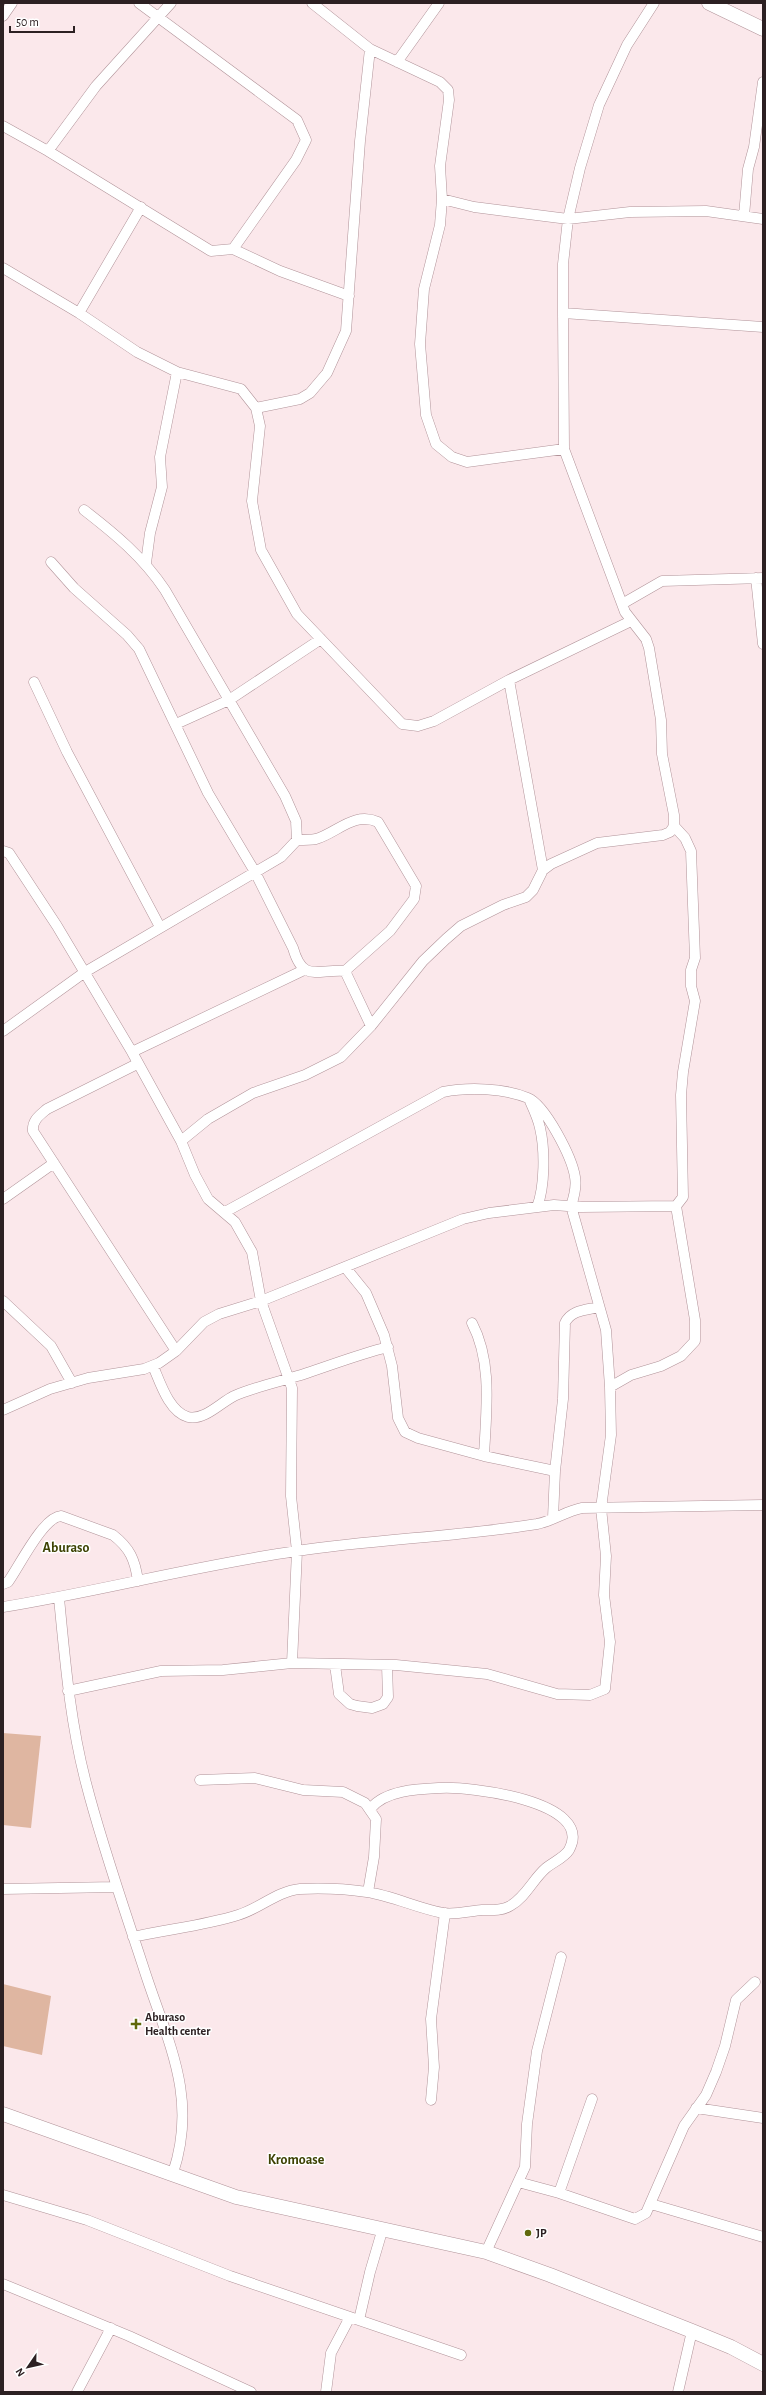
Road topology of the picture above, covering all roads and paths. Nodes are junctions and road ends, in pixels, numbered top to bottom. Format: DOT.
graph roads {
  1 [pos="139,3"];
  2 [pos="171,3"];
  3 [pos="312,3"];
  4 [pos="439,3"];
  5 [pos="654,3"];
  6 [pos="709,3"];
  7 [pos="9,4"];
  8 [pos="3,16"];
  9 [pos="161,17"];
  10 [pos="763,29"];
  11 [pos="370,49"];
  12 [pos="398,62"];
  13 [pos="763,82"];
  14 [pos="3,126"];
  15 [pos="48,151"];
  16 [pos="442,199"];
  17 [pos="141,207"];
  18 [pos="744,216"];
  19 [pos="568,219"];
  20 [pos="763,219"];
  21 [pos="233,249"];
  22 [pos="3,268"];
  23 [pos="349,296"];
  24 [pos="79,313"];
  25 [pos="563,313"];
  26 [pos="763,327"];
  27 [pos="177,372"];
  28 [pos="256,408"];
  29 [pos="564,449"];
  30 [pos="84,510"];
  31 [pos="50,562"];
  32 [pos="146,563"];
  33 [pos="760,578"];
  34 [pos="622,604"];
  35 [pos="631,621"];
  36 [pos="322,640"];
  37 [pos="763,644"];
  38 [pos="509,680"];
  39 [pos="34,682"];
  40 [pos="229,700"];
  41 [pos="176,724"];
  42 [pos="674,826"];
  43 [pos="296,840"];
  44 [pos="3,851"];
  45 [pos="543,870"];
  46 [pos="255,872"];
  47 [pos="160,927"];
  48 [pos="304,970"];
  49 [pos="345,971"];
  50 [pos="85,972"];
  51 [pos="371,1026"];
  52 [pos="4,1028"];
  53 [pos="132,1052"];
  54 [pos="137,1064"];
  55 [pos="529,1098"];
  56 [pos="181,1141"];
  57 [pos="54,1163"];
  58 [pos="3,1199"];
  59 [pos="570,1206"];
  60 [pos="676,1206"];
  61 [pos="537,1207"];
  62 [pos="225,1212"];
  63 [pos="345,1267"];
  64 [pos="3,1301"];
  65 [pos="261,1301"];
  66 [pos="600,1307"];
  67 [pos="472,1323"];
  68 [pos="388,1347"];
  69 [pos="176,1351"];
  70 [pos="153,1366"];
  71 [pos="288,1378"];
  72 [pos="72,1383"];
  73 [pos="610,1387"];
  74 [pos="3,1410"];
  75 [pos="484,1456"];
  76 [pos="555,1471"];
  77 [pos="763,1505"];
  78 [pos="601,1508"];
  79 [pos="553,1518"];
  80 [pos="297,1551"];
  81 [pos="138,1581"];
  82 [pos="3,1584"];
  83 [pos="59,1598"];
  84 [pos="3,1607"];
  85 [pos="292,1663"];
  86 [pos="335,1665"];
  87 [pos="387,1665"];
  88 [pos="68,1690"];
  89 [pos="200,1780"];
  90 [pos="371,1808"];
  91 [pos="116,1887"];
  92 [pos="3,1889"];
  93 [pos="368,1892"];
  94 [pos="445,1913"];
  95 [pos="133,1937"];
  96 [pos="561,1957"];
  97 [pos="756,1982"];
  98 [pos="430,2100"];
  99 [pos="592,2100"];
  100 [pos="696,2108"];
  101 [pos="3,2115"];
  102 [pos="763,2118"];
  103 [pos="173,2173"];
  104 [pos="518,2182"];
  105 [pos="3,2194"];
  106 [pos="559,2194"];
  107 [pos="651,2204"];
  108 [pos="383,2228"];
  109 [pos="763,2237"];
  110 [pos="486,2252"];
  111 [pos="3,2284"];
  112 [pos="355,2318"];
  113 [pos="111,2328"];
  114 [pos="692,2331"];
  115 [pos="461,2355"];
  116 [pos="763,2364"];
  117 [pos="77,2392"];
  118 [pos="251,2392"];
  119 [pos="326,2392"];
  120 [pos="678,2392"];
  1 -- 9 [label="street"];
  2 -- 9 [label="street"];
  3 -- 11 [label="street"];
  4 -- 12 [label="street"];
  5 -- 19 [label="street"];
  6 -- 10 [label="street"];
  7 -- 8 [label="street"];
  9 -- 15 [label="street"];
  9 -- 21 [label="street"];
  11 -- 12 [label="street"];
  11 -- 23 [label="street"];
  12 -- 16 [label="street"];
  13 -- 18 [label="street"];
  14 -- 15 [label="street"];
  15 -- 17 [label="street"];
  16 -- 19 [label="street"];
  16 -- 29 [label="street"];
  17 -- 21 [label="street"];
  17 -- 24 [label="street"];
  18 -- 19 [label="street"];
  18 -- 20 [label="street"];
  19 -- 25 [label="street"];
  21 -- 23 [label="street"];
  22 -- 24 [label="street"];
  23 -- 28 [label="street"];
  24 -- 27 [label="street"];
  25 -- 26 [label="street"];
  25 -- 29 [label="street"];
  27 -- 28 [label="street"];
  27 -- 32 [label="street"];
  28 -- 36 [label="street"];
  29 -- 34 [label="street"];
  30 -- 32 [label="street"];
  31 -- 41 [label="street"];
  32 -- 40 [label="street"];
  33 -- 34 [label="street"];
  33 -- 37 [label="street"];
  34 -- 35 [label="street"];
  35 -- 38 [label="street"];
  35 -- 42 [label="street"];
  36 -- 38 [label="street"];
  36 -- 40 [label="street"];
  38 -- 45 [label="street"];
  39 -- 47 [label="street"];
  40 -- 41 [label="street"];
  40 -- 43 [label="street"];
  41 -- 46 [label="street"];
  42 -- 45 [label="street"];
  42 -- 60 [label="street"];
  43 -- 46 [label="street"];
  43 -- 49 [label="street"];
  44 -- 50 [label="street"];
  45 -- 51 [label="street"];
  46 -- 47 [label="street"];
  46 -- 48 [label="street"];
  47 -- 50 [label="street"];
  48 -- 49 [label="street"];
  48 -- 53 [label="street"];
  49 -- 51 [label="street"];
  50 -- 52 [label="street"];
  50 -- 53 [label="street"];
  51 -- 56 [label="street"];
  53 -- 54 [label="street"];
  54 -- 56 [label="street"];
  54 -- 57 [label="street"];
  55 -- 59 [label="street"];
  55 -- 61 [label="street"];
  55 -- 62 [label="street"];
  56 -- 62 [label="street"];
  57 -- 58 [label="street"];
  57 -- 69 [label="street"];
  59 -- 60 [label="street"];
  59 -- 61 [label="street"];
  59 -- 66 [label="street"];
  60 -- 73 [label="street"];
  61 -- 63 [label="street"];
  62 -- 65 [label="street"];
  63 -- 65 [label="street"];
  63 -- 68 [label="street"];
  64 -- 72 [label="street"];
  65 -- 69 [label="street"];
  65 -- 71 [label="street"];
  66 -- 73 [label="street"];
  66 -- 76 [label="street"];
  67 -- 75 [label="street"];
  68 -- 71 [label="street"];
  68 -- 75 [label="street"];
  69 -- 70 [label="street"];
  70 -- 71 [label="street"];
  70 -- 72 [label="street"];
  71 -- 80 [label="street"];
  72 -- 74 [label="street"];
  73 -- 78 [label="street"];
  75 -- 76 [label="street"];
  76 -- 79 [label="street"];
  77 -- 78 [label="street"];
  78 -- 79 [label="street"];
  78 -- 87 [label="street"];
  79 -- 80 [label="street"];
  80 -- 81 [label="street"];
  80 -- 85 [label="street"];
  81 -- 82 [label="street"];
  81 -- 83 [label="street"];
  83 -- 84 [label="street"];
  83 -- 88 [label="street"];
  85 -- 86 [label="street"];
  85 -- 88 [label="street"];
  86 -- 87 [label="street"];
  86 -- 87 [label="street"];
  88 -- 91 [label="street"];
  89 -- 90 [label="street"];
  90 -- 93 [label="street"];
  90 -- 94 [label="street"];
  91 -- 92 [label="street"];
  91 -- 95 [label="street"];
  93 -- 94 [label="street"];
  93 -- 95 [label="street"];
  94 -- 98 [label="street"];
  95 -- 103 [label="street"];
  96 -- 104 [label="street"];
  97 -- 100 [label="street"];
  99 -- 106 [label="street"];
  100 -- 102 [label="street"];
  100 -- 107 [label="street"];
  101 -- 103 [label="street"];
  103 -- 108 [label="street"];
  104 -- 106 [label="street"];
  104 -- 110 [label="street"];
  105 -- 112 [label="street"];
  106 -- 107 [label="street"];
  107 -- 109 [label="street"];
  108 -- 110 [label="street"];
  108 -- 112 [label="street"];
  110 -- 114 [label="street"];
  111 -- 113 [label="street"];
  112 -- 115 [label="street"];
  112 -- 119 [label="street"];
  113 -- 117 [label="street"];
  113 -- 118 [label="street"];
  114 -- 116 [label="street"];
  114 -- 120 [label="street"];
}
